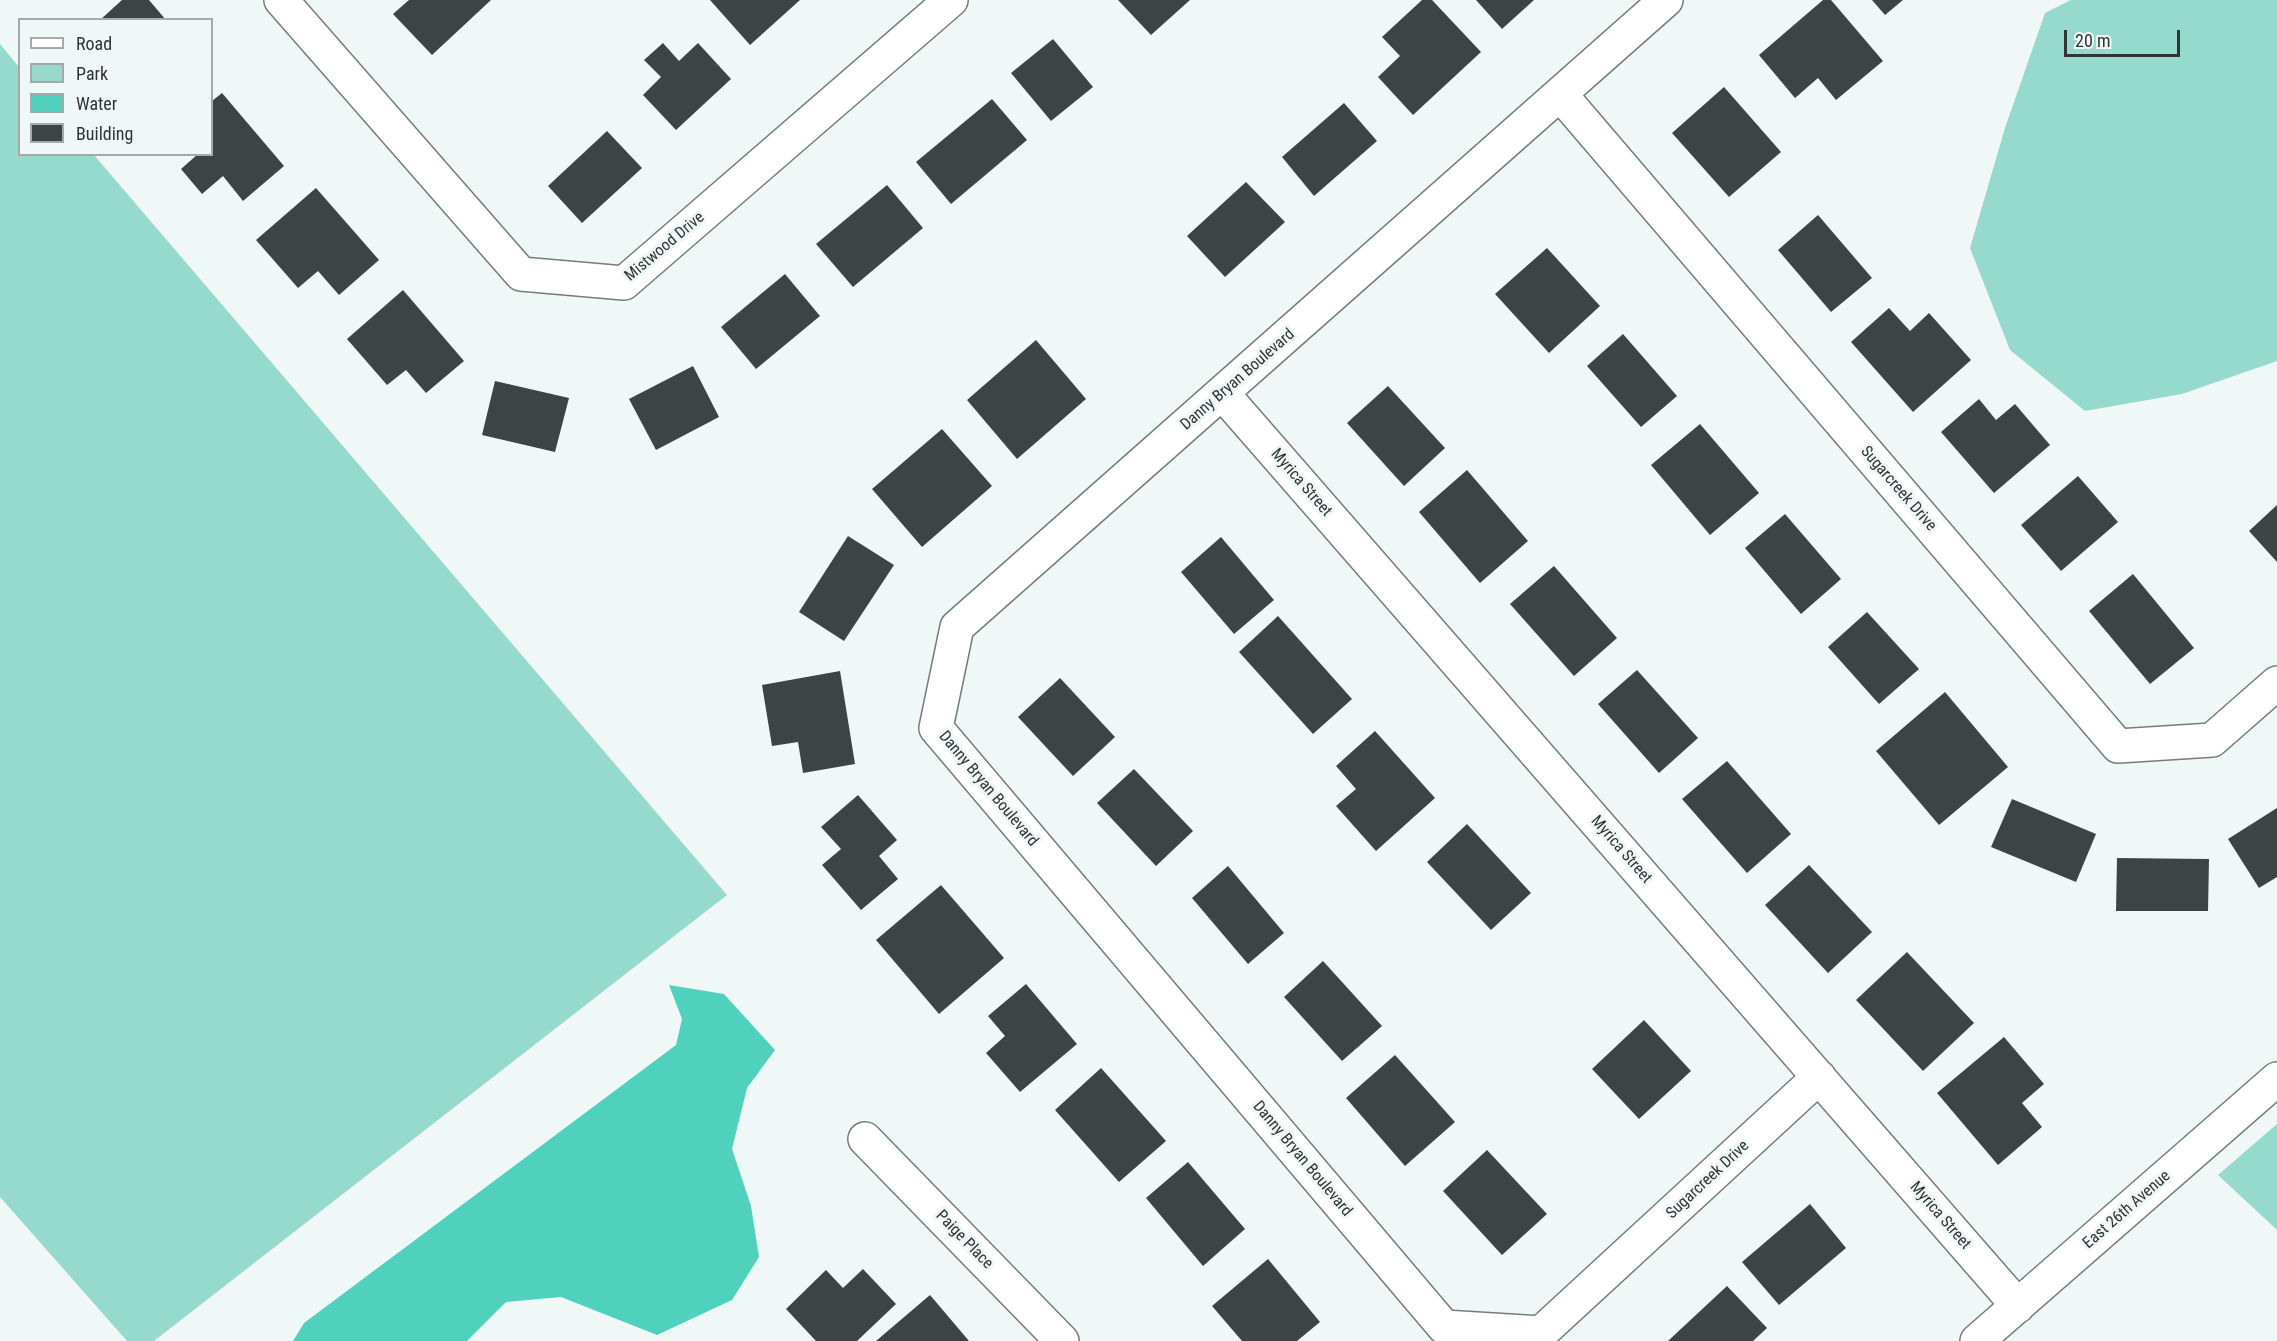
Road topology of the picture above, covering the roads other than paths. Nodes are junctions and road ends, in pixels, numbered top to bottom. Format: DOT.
graph roads {
  1 [pos="281,0"];
  2 [pos="951,0"];
  3 [pos="1666,0"];
  4 [pos="1560,94"];
  5 [pos="1223,394"];
  6 [pos="2277,683"];
  7 [pos="1819,1077"];
  8 [pos="2277,1079"];
  9 [pos="865,1139"];
  10 [pos="1597,1282"];
  11 [pos="2018,1306"];
  12 [pos="1062,1341"];
  13 [pos="1977,1341"];
  1 -- 2 [label="street, Mistwood Drive"];
  3 -- 4 [label="street, Danny Bryan Boulevard"];
  4 -- 5 [label="street, Danny Bryan Boulevard"];
  4 -- 6 [label="street, Sugarcreek Drive"];
  5 -- 7 [label="street, Myrica Street"];
  5 -- 10 [label="street, Danny Bryan Boulevard"];
  7 -- 10 [label="street, Sugarcreek Drive"];
  7 -- 11 [label="street, Myrica Street"];
  8 -- 11 [label="street, East 26th Avenue"];
  9 -- 12 [label="street, Paige Place"];
  11 -- 13 [label="street, East 26th Avenue"];
}
